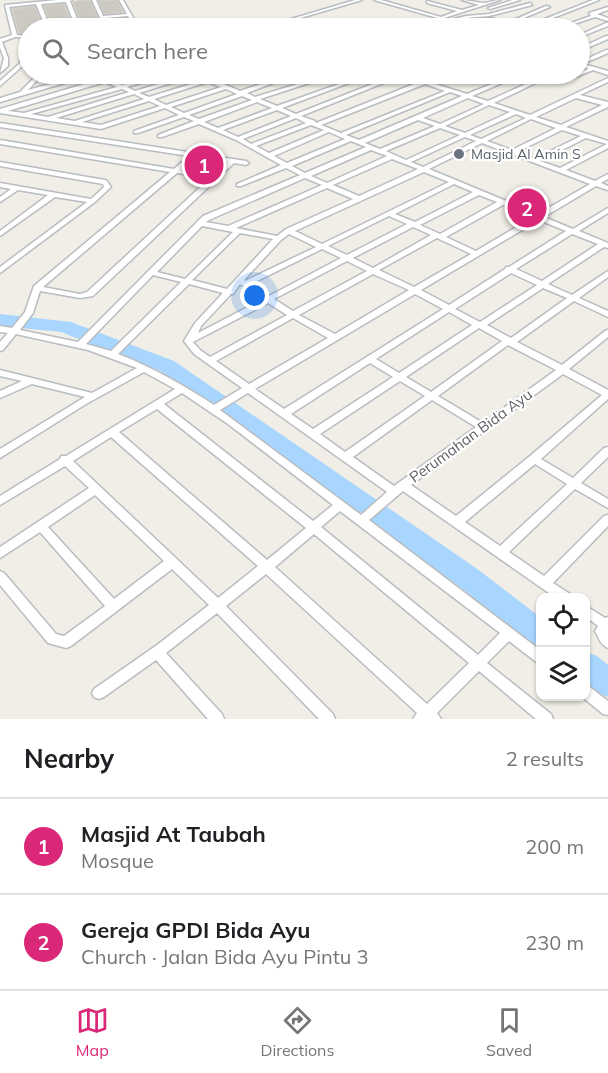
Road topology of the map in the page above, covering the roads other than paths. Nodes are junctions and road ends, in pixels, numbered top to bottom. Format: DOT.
graph roads {
  1 [pos="6,0"];
  2 [pos="30,0"];
  3 [pos="69,0"];
  4 [pos="94,0"];
  5 [pos="121,0"];
  6 [pos="360,0"];
  7 [pos="376,0"];
  8 [pos="464,0"];
  9 [pos="498,0"];
  10 [pos="518,0"];
  11 [pos="597,0"];
  12 [pos="39,1"];
  13 [pos="351,1"];
  14 [pos="431,1"];
  15 [pos="483,4"];
  16 [pos="530,4"];
  17 [pos="407,8"];
  18 [pos="548,8"];
  19 [pos="608,8"];
  20 [pos="576,10"];
  21 [pos="463,11"];
  22 [pos="129,15"];
  23 [pos="594,15"];
  24 [pos="102,17"];
  25 [pos="466,17"];
  26 [pos="501,17"];
  27 [pos="45,18"];
  28 [pos="75,18"];
  29 [pos="131,18"];
  30 [pos="296,18"];
  31 [pos="433,18"];
  32 [pos="448,18"];
  33 [pos="460,18"];
  34 [pos="498,18"];
  35 [pos="525,18"];
  36 [pos="551,18"];
  37 [pos="586,18"];
  38 [pos="608,22"];
  39 [pos="590,31"];
  40 [pos="608,36"];
  41 [pos="5,41"];
  42 [pos="590,45"];
  43 [pos="608,51"];
  44 [pos="590,60"];
  45 [pos="2,68"];
  46 [pos="18,68"];
  47 [pos="592,69"];
  48 [pos="608,73"];
  49 [pos="608,80"];
  50 [pos="0,84"];
  51 [pos="31,84"];
  52 [pos="59,84"];
  53 [pos="95,84"];
  54 [pos="116,84"];
  55 [pos="133,84"];
  56 [pos="172,84"];
  57 [pos="186,84"];
  58 [pos="220,84"];
  59 [pos="267,84"];
  60 [pos="303,84"];
  61 [pos="326,84"];
  62 [pos="343,84"];
  63 [pos="377,84"];
  64 [pos="422,84"];
  65 [pos="433,84"];
  66 [pos="494,84"];
  67 [pos="531,84"];
  68 [pos="122,87"];
  69 [pos="227,87"];
  70 [pos="335,87"];
  71 [pos="451,90"];
  72 [pos="137,93"];
  73 [pos="242,93"];
  74 [pos="351,93"];
  75 [pos="22,94"];
  76 [pos="469,96"];
  77 [pos="576,96"];
  78 [pos="256,99"];
  79 [pos="0,100"];
  80 [pos="151,100"];
  81 [pos="490,104"];
  82 [pos="607,104"];
  83 [pos="167,107"];
  84 [pos="275,107"];
  85 [pos="516,112"];
  86 [pos="22,115"];
  87 [pos="183,115"];
  88 [pos="295,115"];
  89 [pos="531,117"];
  90 [pos="418,118"];
  91 [pos="47,119"];
  92 [pos="200,122"];
  93 [pos="74,123"];
  94 [pos="316,123"];
  95 [pos="0,125"];
  96 [pos="440,126"];
  97 [pos="562,128"];
  98 [pos="218,130"];
  99 [pos="330,130"];
  100 [pos="136,132"];
  101 [pos="341,135"];
  102 [pos="463,135"];
  103 [pos="160,136"];
  104 [pos="585,136"];
  105 [pos="351,138"];
  106 [pos="238,139"];
  107 [pos="0,142"];
  108 [pos="361,142"];
  109 [pos="481,142"];
  110 [pos="608,145"];
  111 [pos="251,146"];
  112 [pos="372,147"];
  113 [pos="381,151"];
  114 [pos="511,153"];
  115 [pos="194,155"];
  116 [pos="268,156"];
  117 [pos="393,156"];
  118 [pos="534,161"];
  119 [pos="231,162"];
  120 [pos="406,162"];
  121 [pos="246,163"];
  122 [pos="0,164"];
  123 [pos="285,165"];
  124 [pos="176,170"];
  125 [pos="422,170"];
  126 [pos="560,171"];
  127 [pos="304,175"];
  128 [pos="608,176"];
  129 [pos="213,177"];
  130 [pos="452,183"];
  131 [pos="596,183"];
  132 [pos="0,185"];
  133 [pos="238,185"];
  134 [pos="326,185"];
  135 [pos="17,188"];
  136 [pos="608,188"];
  137 [pos="477,193"];
  138 [pos="53,195"];
  139 [pos="359,199"];
  140 [pos="0,200"];
  141 [pos="93,201"];
  142 [pos="501,203"];
  143 [pos="608,210"];
  144 [pos="390,213"];
  145 [pos="536,217"];
  146 [pos="200,223"];
  147 [pos="414,225"];
  148 [pos="234,229"];
  149 [pos="290,231"];
  150 [pos="572,231"];
  151 [pos="0,234"];
  152 [pos="439,236"];
  153 [pos="278,238"];
  154 [pos="605,245"];
  155 [pos="321,246"];
  156 [pos="475,253"];
  157 [pos="348,259"];
  158 [pos="509,269"];
  159 [pos="0,271"];
  160 [pos="374,271"];
  161 [pos="153,273"];
  162 [pos="608,273"];
  163 [pos="188,281"];
  164 [pos="243,283"];
  165 [pos="542,284"];
  166 [pos="37,288"];
  167 [pos="414,290"];
  168 [pos="230,292"];
  169 [pos="574,298"];
  170 [pos="267,299"];
  171 [pos="449,309"];
  172 [pos="608,314"];
  173 [pos="293,315"];
  174 [pos="479,326"];
  175 [pos="0,328"];
  176 [pos="15,328"];
  177 [pos="608,333"];
  178 [pos="334,337"];
  179 [pos="86,339"];
  180 [pos="188,341"];
  181 [pos="509,342"];
  182 [pos="0,348"];
  183 [pos="116,352"];
  184 [pos="370,359"];
  185 [pos="210,361"];
  186 [pos="144,368"];
  187 [pos="562,370"];
  188 [pos="0,373"];
  189 [pos="399,376"];
  190 [pos="30,381"];
  191 [pos="248,387"];
  192 [pos="182,389"];
  193 [pos="608,394"];
  194 [pos="0,395"];
  195 [pos="430,395"];
  196 [pos="93,396"];
  197 [pos="157,404"];
  198 [pos="218,406"];
  199 [pos="285,413"];
  200 [pos="483,427"];
  201 [pos="112,432"];
  202 [pos="313,434"];
  203 [pos="608,451"];
  204 [pos="0,454"];
  205 [pos="346,458"];
  206 [pos="65,459"];
  207 [pos="534,459"];
  208 [pos="573,483"];
  209 [pos="96,489"];
  210 [pos="398,489"];
  211 [pos="0,501"];
  212 [pos="608,504"];
  213 [pos="340,505"];
  214 [pos="369,513"];
  215 [pos="608,519"];
  216 [pos="457,522"];
  217 [pos="41,525"];
  218 [pos="314,528"];
  219 [pos="0,552"];
  220 [pos="501,553"];
  221 [pos="172,562"];
  222 [pos="267,567"];
  223 [pos="0,576"];
  224 [pos="544,583"];
  225 [pos="560,593"];
  226 [pos="217,605"];
  227 [pos="113,606"];
  228 [pos="590,614"];
  229 [pos="607,624"];
  230 [pos="509,633"];
  231 [pos="608,642"];
  232 [pos="157,652"];
  233 [pos="536,654"];
  234 [pos="478,663"];
  235 [pos="99,693"];
  236 [pos="590,696"];
  237 [pos="608,709"];
  238 [pos="427,717"];
  239 [pos="217,719"];
  240 [pos="328,719"];
  241 [pos="546,719"];
  1 -- 2 [label="street"];
  2 -- 12 [label="street"];
  3 -- 12 [label="street"];
  3 -- 28 [label="street"];
  4 -- 24 [label="street"];
  5 -- 22 [label="street"];
  6 -- 13 [label="street"];
  7 -- 17 [label="street"];
  8 -- 15 [label="street"];
  9 -- 15 [label="street"];
  10 -- 25 [label="street"];
  11 -- 20 [label="street"];
  12 -- 27 [label="street"];
  12 -- 41 [label="street"];
  13 -- 30 [label="street"];
  14 -- 17 [label="street"];
  14 -- 21 [label="street"];
  15 -- 21 [label="street"];
  16 -- 25 [label="street"];
  17 -- 31 [label="street"];
  18 -- 35 [label="street"];
  19 -- 23 [label="street"];
  20 -- 23 [label="street"];
  20 -- 36 [label="street"];
  21 -- 32 [label="street"];
  22 -- 24 [label="street"];
  22 -- 29 [label="street"];
  23 -- 37 [label="street"];
  23 -- 38 [label="street"];
  25 -- 33 [label="street"];
  26 -- 34 [label="street"];
  38 -- 39 [label="street"];
  40 -- 42 [label="street"];
  41 -- 45 [label="street"];
  43 -- 44 [label="street"];
  46 -- 50 [label="street"];
  47 -- 48 [label="street"];
  49 -- 77 [label="street"];
  51 -- 75 [label="street"];
  52 -- 75 [label="street"];
  53 -- 86 [label="street"];
  54 -- 68 [label="street"];
  55 -- 68 [label="street"];
  56 -- 72 [label="street"];
  57 -- 80 [label="street"];
  58 -- 69 [label="street"];
  59 -- 73 [label="street"];
  60 -- 78 [label="street"];
  61 -- 70 [label="street"];
  62 -- 70 [label="street"];
  63 -- 74 [label="street"];
  64 -- 94 [label="street"];
  65 -- 71 [label="street"];
  66 -- 76 [label="street"];
  67 -- 81 [label="street"];
  68 -- 72 [label="street"];
  68 -- 86 [label="street"];
  69 -- 73 [label="street"];
  69 -- 83 [label="street"];
  70 -- 74 [label="street"];
  70 -- 84 [label="street"];
  71 -- 76 [label="street"];
  71 -- 101 [label="street"];
  72 -- 80 [label="street"];
  72 -- 91 [label="street"];
  73 -- 78 [label="street"];
  73 -- 87 [label="street"];
  74 -- 88 [label="street"];
  75 -- 79 [label="street"];
  76 -- 81 [label="street"];
  76 -- 90 [label="street"];
  77 -- 82 [label="street"];
  77 -- 89 [label="street"];
  78 -- 84 [label="street"];
  78 -- 92 [label="street"];
  80 -- 83 [label="street"];
  80 -- 93 [label="street"];
  81 -- 85 [label="street"];
  81 -- 96 [label="street"];
  82 -- 97 [label="street"];
  83 -- 87 [label="street"];
  83 -- 93 [label="street"];
  84 -- 88 [label="street"];
  84 -- 98 [label="street"];
  85 -- 89 [label="street"];
  85 -- 102 [label="street"];
  86 -- 91 [label="street"];
  87 -- 92 [label="street"];
  87 -- 100 [label="street"];
  88 -- 94 [label="street"];
  88 -- 106 [label="street"];
  89 -- 97 [label="street"];
  89 -- 109 [label="street"];
  90 -- 96 [label="street"];
  90 -- 108 [label="street"];
  91 -- 93 [label="street"];
  92 -- 98 [label="street"];
  92 -- 103 [label="street"];
  94 -- 99 [label="street"];
  94 -- 111 [label="street"];
  95 -- 115 [label="street"];
  96 -- 102 [label="street"];
  96 -- 113 [label="street"];
  97 -- 104 [label="street"];
  97 -- 114 [label="street"];
  98 -- 106 [label="street"];
  99 -- 101 [label="street"];
  99 -- 116 [label="street"];
  101 -- 105 [label="street"];
  102 -- 109 [label="street"];
  102 -- 120 [label="street"];
  104 -- 110 [label="street"];
  104 -- 118 [label="street"];
  105 -- 108 [label="street"];
  105 -- 123 [label="street"];
  106 -- 111 [label="street"];
  107 -- 124 [label="street"];
  108 -- 112 [label="street"];
  109 -- 114 [label="street"];
  109 -- 125 [label="street"];
  110 -- 126 [label="street"];
  111 -- 116 [label="street"];
  112 -- 113 [label="street"];
  112 -- 127 [label="street"];
  113 -- 117 [label="street"];
  114 -- 118 [label="street"];
  115 -- 119 [label="street"];
  115 -- 124 [label="street"];
  116 -- 123 [label="street"];
  117 -- 120 [label="street"];
  117 -- 134 [label="street"];
  118 -- 126 [label="street"];
  119 -- 121 [label="street"];
  119 -- 129 [label="street"];
  120 -- 125 [label="street"];
  122 -- 141 [label="street"];
  123 -- 127 [label="street"];
  123 -- 133 [label="street"];
  124 -- 129 [label="street"];
  124 -- 166 [label="street"];
  125 -- 130 [label="street"];
  125 -- 139 [label="street"];
  126 -- 131 [label="street"];
  127 -- 134 [label="street"];
  127 -- 146 [label="street"];
  128 -- 131 [label="street"];
  129 -- 166 [label="street"];
  130 -- 137 [label="street"];
  130 -- 144 [label="street"];
  131 -- 136 [label="street"];
  131 -- 145 [label="street"];
  132 -- 135 [label="street"];
  134 -- 139 [label="street"];
  134 -- 148 [label="street"];
  135 -- 138 [label="street"];
  135 -- 140 [label="street"];
  137 -- 142 [label="street"];
  137 -- 147 [label="street"];
  138 -- 141 [label="street"];
  138 -- 151 [label="street"];
  139 -- 149 [label="street"];
  141 -- 159 [label="street"];
  142 -- 145 [label="street"];
  142 -- 152 [label="street"];
  143 -- 150 [label="street"];
  144 -- 147 [label="street"];
  144 -- 155 [label="street"];
  145 -- 150 [label="street"];
  145 -- 156 [label="street"];
  146 -- 148 [label="street"];
  146 -- 161 [label="street"];
  147 -- 152 [label="street"];
  147 -- 157 [label="street"];
  148 -- 153 [label="street"];
  148 -- 163 [label="street"];
  149 -- 153 [label="street"];
  149 -- 155 [label="street"];
  150 -- 154 [label="street"];
  150 -- 158 [label="street"];
  152 -- 156 [label="street"];
  152 -- 160 [label="street"];
  153 -- 164 [label="street"];
  154 -- 165 [label="street"];
  155 -- 157 [label="street"];
  155 -- 164 [label="street"];
  156 -- 167 [label="street"];
  157 -- 160 [label="street"];
  157 -- 170 [label="street"];
  158 -- 165 [label="street"];
  158 -- 171 [label="street"];
  160 -- 167 [label="street"];
  160 -- 173 [label="street"];
  161 -- 163 [label="street"];
  161 -- 179 [label="street"];
  162 -- 169 [label="street"];
  163 -- 168 [label="street"];
  163 -- 183 [label="street"];
  164 -- 168 [label="street"];
  164 -- 170 [label="street"];
  165 -- 169 [label="street"];
  165 -- 174 [label="street"];
  166 -- 176 [label="street"];
  167 -- 171 [label="street"];
  167 -- 178 [label="street"];
  168 -- 180 [label="street"];
  169 -- 172 [label="street"];
  169 -- 181 [label="street"];
  170 -- 173 [label="street"];
  170 -- 180 [label="street"];
  171 -- 174 [label="street"];
  171 -- 184 [label="street"];
  173 -- 178 [label="street"];
  173 -- 185 [label="street"];
  174 -- 181 [label="street"];
  174 -- 189 [label="street"];
  175 -- 176 [label="street"];
  176 -- 179 [label="street"];
  176 -- 182 [label="street"];
  177 -- 187 [label="street, Perumahan Bida Ayu"];
  178 -- 191 [label="street"];
  179 -- 183 [label="street"];
  180 -- 185 [label="street, Perumahan Bida Ayu"];
  181 -- 187 [label="street"];
  181 -- 195 [label="street"];
  183 -- 186 [label="street"];
  184 -- 189 [label="street"];
  184 -- 199 [label="street"];
  185 -- 191 [label="street, Perumahan Bida Ayu"];
  186 -- 192 [label="street"];
  186 -- 196 [label="street"];
  187 -- 193 [label="street"];
  187 -- 200 [label="street, Perumahan Bida Ayu"];
  188 -- 190 [label="street"];
  189 -- 195 [label="street"];
  189 -- 202 [label="street"];
  190 -- 194 [label="street"];
  190 -- 196 [label="street"];
  191 -- 198 [label="street"];
  191 -- 199 [label="street, Perumahan Bida Ayu"];
  192 -- 197 [label="street"];
  192 -- 198 [label="street"];
  193 -- 207 [label="street"];
  195 -- 200 [label="street"];
  195 -- 205 [label="street"];
  196 -- 204 [label="street"];
  197 -- 201 [label="street"];
  197 -- 218 [label="street"];
  198 -- 213 [label="street"];
  199 -- 202 [label="street, Perumahan Bida Ayu"];
  200 -- 210 [label="street, Perumahan Bida Ayu"];
  201 -- 206 [label="street"];
  201 -- 222 [label="street"];
  202 -- 205 [label="street, Perumahan Bida Ayu"];
  203 -- 208 [label="street"];
  205 -- 210 [label="street, Perumahan Bida Ayu"];
  206 -- 209 [label="street"];
  206 -- 211 [label="street"];
  207 -- 208 [label="street"];
  207 -- 216 [label="street"];
  208 -- 212 [label="street"];
  208 -- 220 [label="street"];
  209 -- 217 [label="street"];
  209 -- 221 [label="street"];
  210 -- 214 [label="street"];
  210 -- 216 [label="street"];
  213 -- 214 [label="street"];
  213 -- 218 [label="street"];
  214 -- 230 [label="street"];
  215 -- 224 [label="street"];
  216 -- 220 [label="street"];
  217 -- 219 [label="street"];
  217 -- 227 [label="street"];
  218 -- 222 [label="street"];
  218 -- 234 [label="street"];
  220 -- 224 [label="street"];
  221 -- 226 [label="street"];
  221 -- 227 [label="street"];
  222 -- 226 [label="street"];
  222 -- 238 [label="street"];
  223 -- 227 [label="street"];
  224 -- 225 [label="street"];
  226 -- 232 [label="street"];
  226 -- 240 [label="street"];
  228 -- 229 [label="street"];
  229 -- 231 [label="street"];
  230 -- 233 [label="street"];
  230 -- 234 [label="street"];
  232 -- 235 [label="street"];
  232 -- 239 [label="street"];
  234 -- 238 [label="street"];
  234 -- 241 [label="street"];
  236 -- 237 [label="street"];
}
